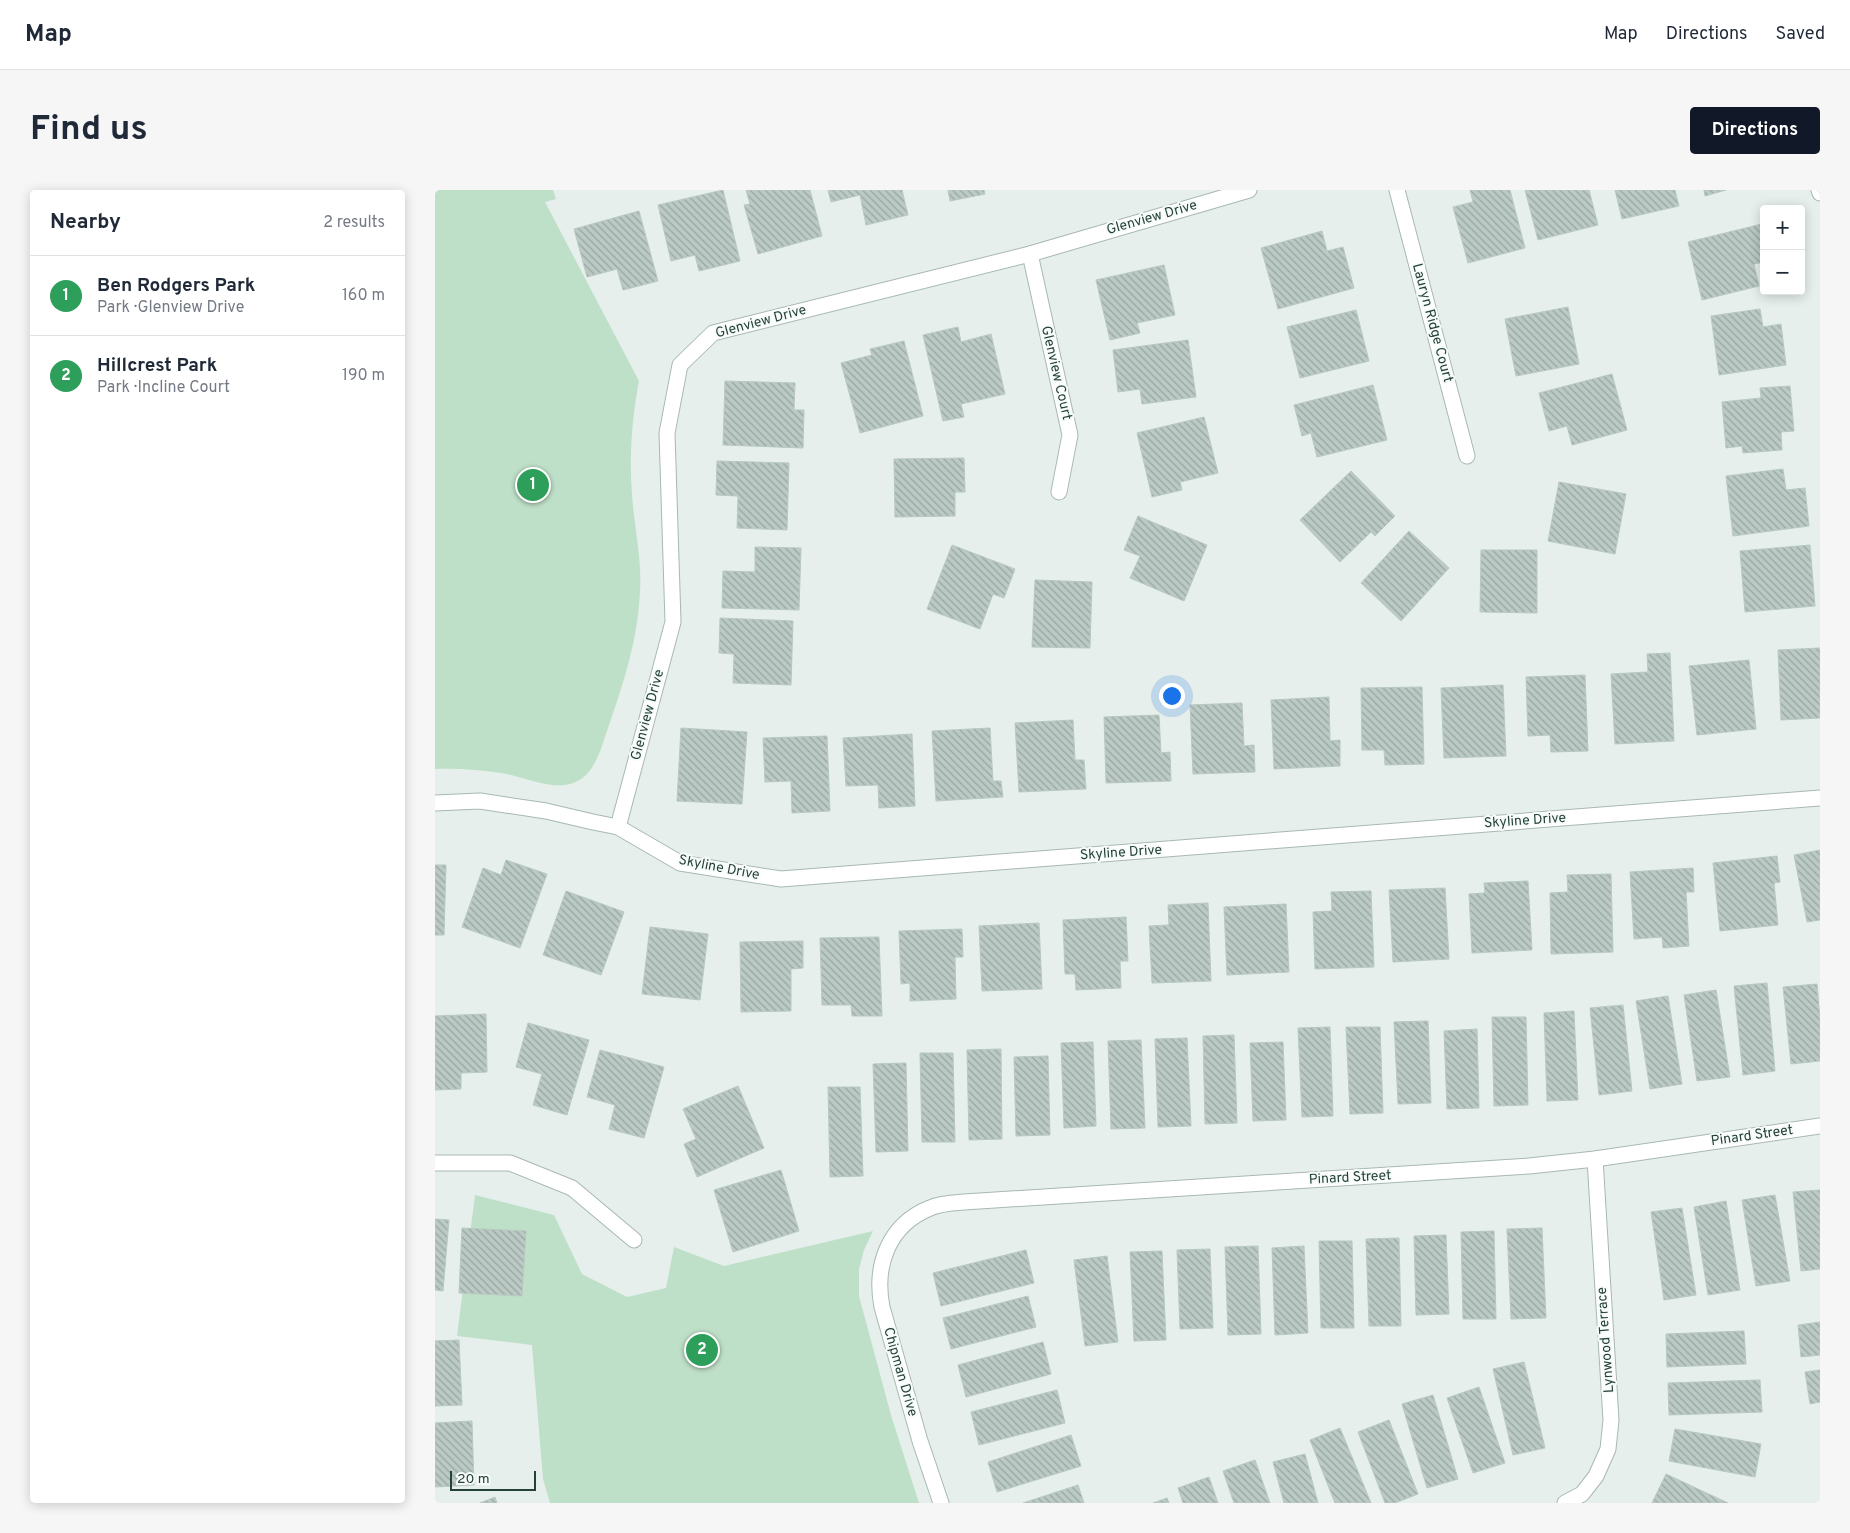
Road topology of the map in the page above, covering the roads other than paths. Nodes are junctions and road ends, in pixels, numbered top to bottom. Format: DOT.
graph roads {
  1 [pos="1249,190"];
  2 [pos="1397,190"];
  3 [pos="1029,254"];
  4 [pos="1467,456"];
  5 [pos="1059,492"];
  6 [pos="1820,798"];
  7 [pos="435,803"];
  8 [pos="618,827"];
  9 [pos="1820,1126"];
  10 [pos="1595,1159"];
  11 [pos="435,1163"];
  12 [pos="634,1240"];
  13 [pos="891,1241"];
  14 [pos="941,1503"];
  15 [pos="1565,1503"];
  1 -- 3 [label="street, Glenview Drive"];
  2 -- 4 [label="street, Lauryn Ridge Court"];
  3 -- 5 [label="street, Glenview Court"];
  3 -- 8 [label="street, Glenview Drive"];
  6 -- 8 [label="street, Skyline Drive"];
  7 -- 8 [label="street, Skyline Drive"];
  9 -- 10 [label="street, Pinard Street"];
  10 -- 13 [label="street, Pinard Street"];
  10 -- 15 [label="street, Lynwood Terrace"];
  11 -- 12 [label="street"];
  13 -- 14 [label="street, Chipman Drive"];
}
